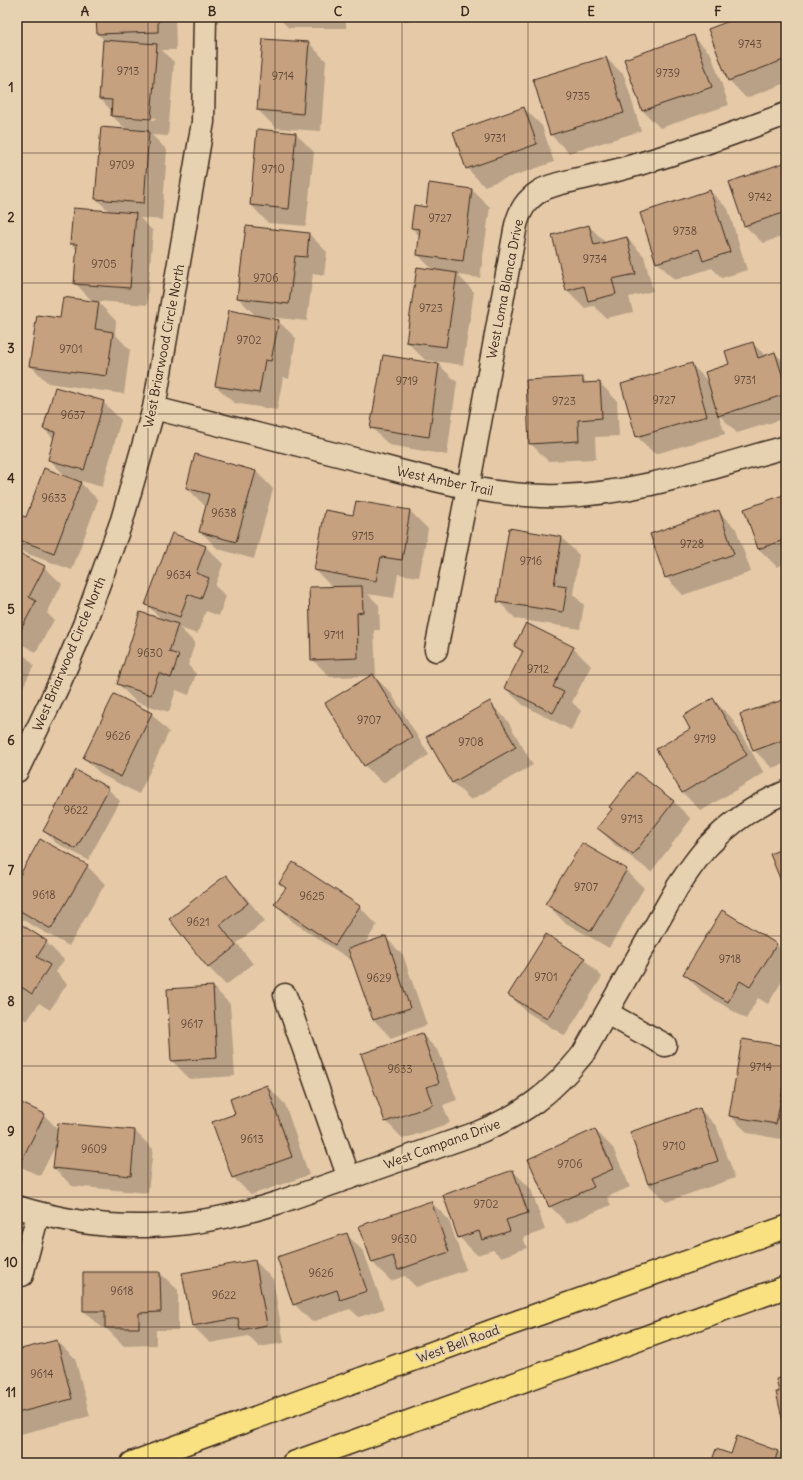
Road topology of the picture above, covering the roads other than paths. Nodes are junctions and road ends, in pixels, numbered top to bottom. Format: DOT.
graph roads {
  1 [pos="205,17"];
  2 [pos="786,114"];
  3 [pos="154,408"];
  4 [pos="786,447"];
  5 [pos="468,488"];
  6 [pos="436,650"];
  7 [pos="17,771"];
  8 [pos="786,792"];
  9 [pos="285,995"];
  10 [pos="607,1013"];
  11 [pos="665,1045"];
  12 [pos="349,1178"];
  13 [pos="17,1207"];
  14 [pos="38,1214"];
  15 [pos="786,1227"];
  16 [pos="22,1276"];
  17 [pos="786,1287"];
  18 [pos="132,1463"];
  19 [pos="293,1463"];
  1 -- 3 [label="street, West Briarwood Circle North"];
  2 -- 5 [label="street, West Loma Blanca Drive"];
  3 -- 5 [label="street, West Amber Trail"];
  3 -- 7 [label="street, West Briarwood Circle North"];
  4 -- 5 [label="street, West Amber Trail"];
  5 -- 6 [label="street, West Loma Blanca Drive"];
  8 -- 10 [label="street, West Campana Drive"];
  9 -- 12 [label="street"];
  10 -- 11 [label="street"];
  10 -- 12 [label="street, West Campana Drive"];
  12 -- 14 [label="street, West Campana Drive"];
  13 -- 14 [label="street, West Campana Drive"];
  14 -- 16 [label="street"];
  15 -- 18 [label="main road, West Bell Road"];
  17 -- 19 [label="main road"];
}
